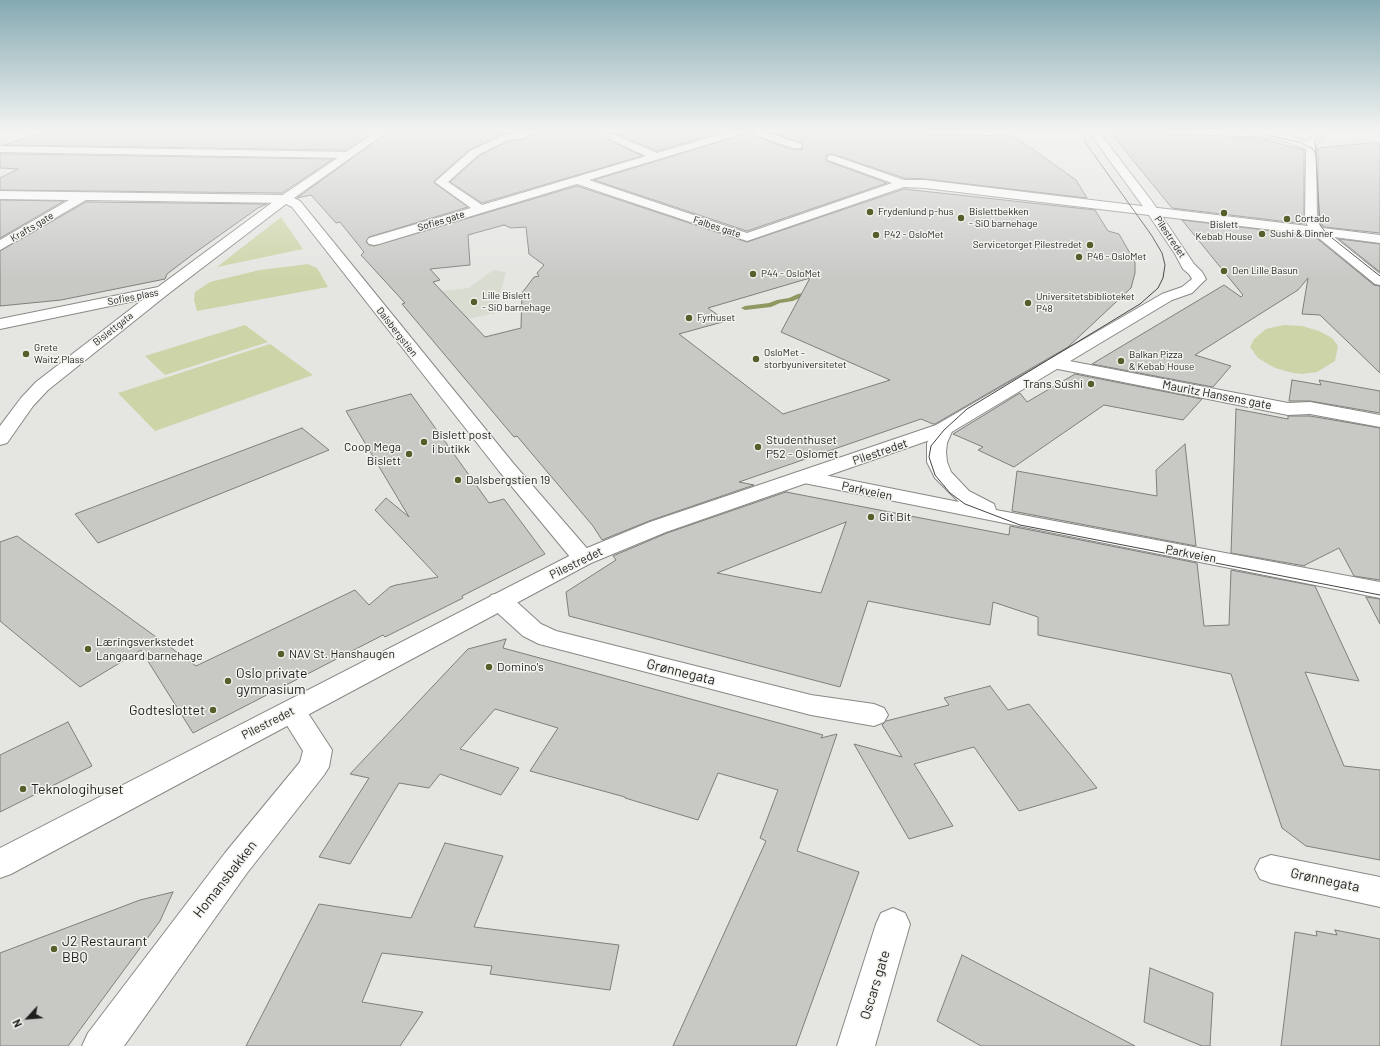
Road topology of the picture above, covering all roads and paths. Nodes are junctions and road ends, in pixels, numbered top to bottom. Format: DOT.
graph roads {
  1 [pos="311,181"];
  2 [pos="442,181"];
  3 [pos="573,181"];
  4 [pos="578,181"];
  5 [pos="897,181"];
  6 [pos="1131,181"];
  7 [pos="1311,181"];
  8 [pos="903,183"];
  9 [pos="0,194"];
  10 [pos="84,196"];
  11 [pos="285,199"];
  12 [pos="480,209"];
  13 [pos="1154,212"];
  14 [pos="1319,232"];
  15 [pos="1380,239"];
  16 [pos="374,241"];
  17 [pos="0,246"];
  18 [pos="1180,274"];
  19 [pos="1380,281"];
  20 [pos="163,291"];
  21 [pos="1167,297"];
  22 [pos="0,319"];
  23 [pos="18,320"];
  24 [pos="0,324"];
  25 [pos="1054,363"];
  26 [pos="1380,421"];
  27 [pos="943,429"];
  28 [pos="0,439"];
  29 [pos="804,477"];
  30 [pos="1002,517"];
  31 [pos="583,558"];
  32 [pos="1380,590"];
  33 [pos="500,601"];
  34 [pos="292,711"];
  35 [pos="874,715"];
  36 [pos="0,864"];
  37 [pos="1271,869"];
  38 [pos="1380,892"];
  39 [pos="893,924"];
  40 [pos="101,1046"];
  41 [pos="856,1046"];
  1 -- 11 [label="street"];
  2 -- 12 [label="street"];
  3 -- 12 [label="street, Sofies gate"];
  4 -- 8 [label="street, Falbes gate"];
  5 -- 8 [label="street"];
  6 -- 13 [label="street, Pilestredet"];
  7 -- 14 [label="street"];
  8 -- 13 [label="street"];
  9 -- 10 [label="street"];
  10 -- 11 [label="street"];
  10 -- 17 [label="street, Krafts gate"];
  11 -- 20 [label="street, Sofies plass"];
  11 -- 31 [label="street, Dalsbergstien"];
  12 -- 16 [label="street, Sofies gate"];
  13 -- 14 [label="street"];
  13 -- 18 [label="street, Pilestredet"];
  14 -- 15 [label="street"];
  14 -- 19 [label="street"];
  18 -- 21 [label="street"];
  18 -- 21 [label="street, Pilestredet"];
  20 -- 23 [label="street, Sofies plass"];
  20 -- 28 [label="street, Bislettgata"];
  21 -- 25 [label="street, Pilestredet"];
  22 -- 23 [label="street, Sofies plass"];
  23 -- 24 [label="street"];
  25 -- 26 [label="street, Mauritz Hansens gate"];
  25 -- 27 [label="street, Pilestredet"];
  27 -- 29 [label="street, Pilestredet"];
  27 -- 30 [label="street, Parkveien"];
  29 -- 30 [label="street, Parkveien"];
  29 -- 31 [label="street, Pilestredet"];
  30 -- 32 [label="street, Parkveien"];
  31 -- 33 [label="street, Pilestredet"];
  33 -- 34 [label="street, Pilestredet"];
  33 -- 35 [label="street, Grønnegata"];
  34 -- 36 [label="street, Pilestredet"];
  34 -- 40 [label="street, Homansbakken"];
  37 -- 38 [label="street, Grønnegata"];
  39 -- 41 [label="street, Oscars gate"];
}
